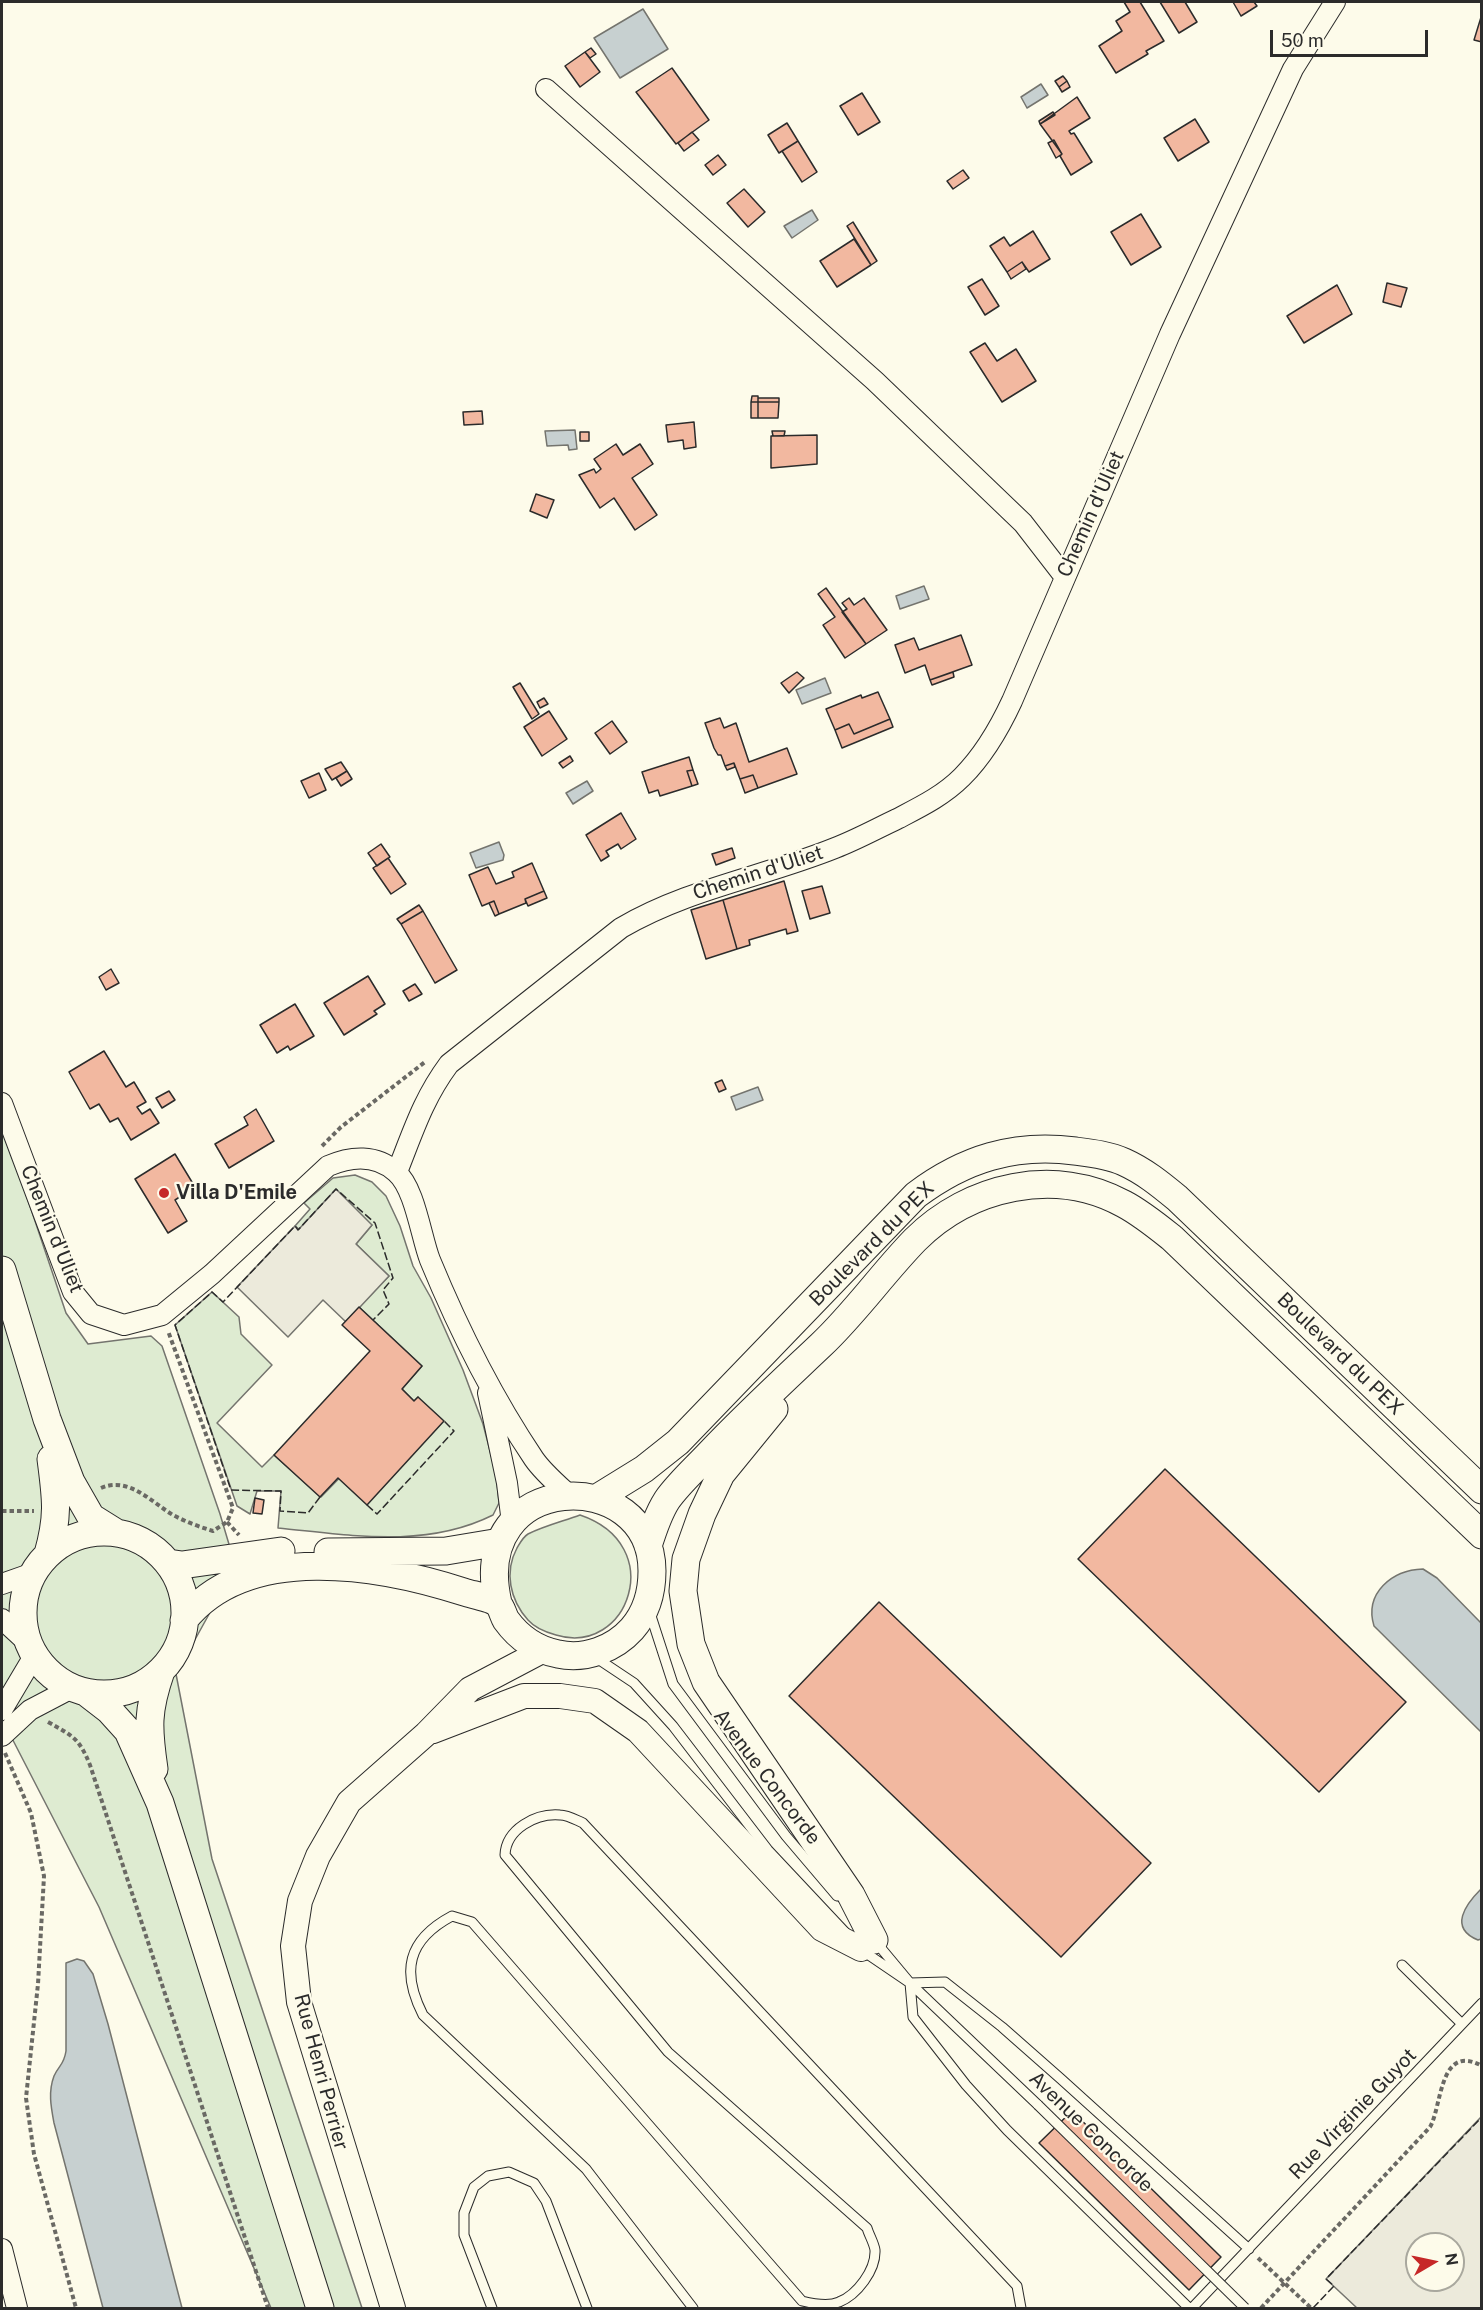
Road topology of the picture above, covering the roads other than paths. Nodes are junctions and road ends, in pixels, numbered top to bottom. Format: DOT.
graph roads {
  1 [pos="1335,2"];
  2 [pos="546,89"];
  3 [pos="1064,576"];
  4 [pos="2,1103"];
  5 [pos="397,1172"];
  6 [pos="2,1270"];
  7 [pos="823,1343"];
  8 [pos="483,1372"];
  9 [pos="46,1419"];
  10 [pos="1482,1490"];
  11 [pos="569,1495"];
  12 [pos="597,1498"];
  13 [pos="506,1532"];
  14 [pos="114,1533"];
  15 [pos="1482,1535"];
  16 [pos="648,1546"];
  17 [pos="168,1563"];
  18 [pos="40,1564"];
  19 [pos="2,1584"];
  20 [pos="498,1603"];
  21 [pos="647,1605"];
  22 [pos="2,1619"];
  23 [pos="184,1620"];
  24 [pos="32,1650"];
  25 [pos="544,1650"];
  26 [pos="591,1654"];
  27 [pos="160,1671"];
  28 [pos="80,1690"];
  29 [pos="2,1710"];
  30 [pos="426,1734"];
  31 [pos="2,1736"];
  32 [pos="160,1803"];
  33 [pos="867,1944"];
  34 [pos="1402,1965"];
  35 [pos="910,1983"];
  36 [pos="1482,2003"];
  37 [pos="1462,2024"];
  38 [pos="2,2249"];
  39 [pos="1249,2249"];
  40 [pos="17,2308"];
  41 [pos="320,2308"];
  42 [pos="393,2308"];
  43 [pos="492,2308"];
  44 [pos="586,2308"];
  45 [pos="693,2308"];
  46 [pos="1021,2308"];
  47 [pos="1191,2308"];
  48 [pos="1245,2308"];
  1 -- 3 [label="street, Chemin d'Uliet"];
  2 -- 3 [label="street"];
  3 -- 5 [label="street, Chemin d'Uliet"];
  4 -- 5 [label="street, Chemin d'Uliet"];
  5 -- 8 [label="street"];
  6 -- 9 [label="main road"];
  7 -- 15 [label="main road, Boulevard du PEX"];
  7 -- 16 [label="main road, Boulevard du PEX"];
  7 -- 33 [label="main road"];
  8 -- 11 [label="street"];
  8 -- 13 [label="street"];
  9 -- 14 [label="main road"];
  9 -- 18 [label="main road"];
  10 -- 12 [label="main road, Boulevard du PEX"];
  11 -- 12 [label="main road"];
  11 -- 13 [label="main road"];
  12 -- 16 [label="main road"];
  13 -- 17 [label="main road"];
  13 -- 20 [label="main road"];
  14 -- 17 [label="main road"];
  14 -- 18 [label="main road"];
  16 -- 21 [label="main road"];
  17 -- 23 [label="main road"];
  18 -- 19 [label="street"];
  18 -- 24 [label="main road"];
  20 -- 23 [label="main road"];
  20 -- 25 [label="main road"];
  21 -- 26 [label="main road"];
  21 -- 33 [label="lane, Avenue Concorde"];
  22 -- 24 [label="street"];
  23 -- 27 [label="main road"];
  24 -- 28 [label="main road"];
  24 -- 29 [label="street"];
  25 -- 26 [label="main road"];
  25 -- 30 [label="street, Rue Henri Perrier"];
  26 -- 33 [label="lane, Avenue Concorde"];
  27 -- 28 [label="main road"];
  27 -- 32 [label="main road"];
  28 -- 31 [label="street"];
  28 -- 32 [label="main road"];
  30 -- 33 [label="street"];
  30 -- 42 [label="street, Rue Henri Perrier"];
  32 -- 41 [label="main road"];
  33 -- 35 [label="lane, Avenue Concorde"];
  33 -- 35 [label="lane, Avenue Concorde"];
  34 -- 37 [label="lane"];
  35 -- 39 [label="lane, Avenue Concorde"];
  35 -- 47 [label="lane"];
  35 -- 48 [label="lane, Avenue Concorde, bridge"];
  36 -- 37 [label="lane, Rue Virginie Guyot"];
  37 -- 39 [label="lane, Rue Virginie Guyot"];
  38 -- 40 [label="street"];
  39 -- 47 [label="lane, Rue Virginie Guyot"];
  43 -- 44 [label="lane"];
  45 -- 46 [label="lane"];
}
